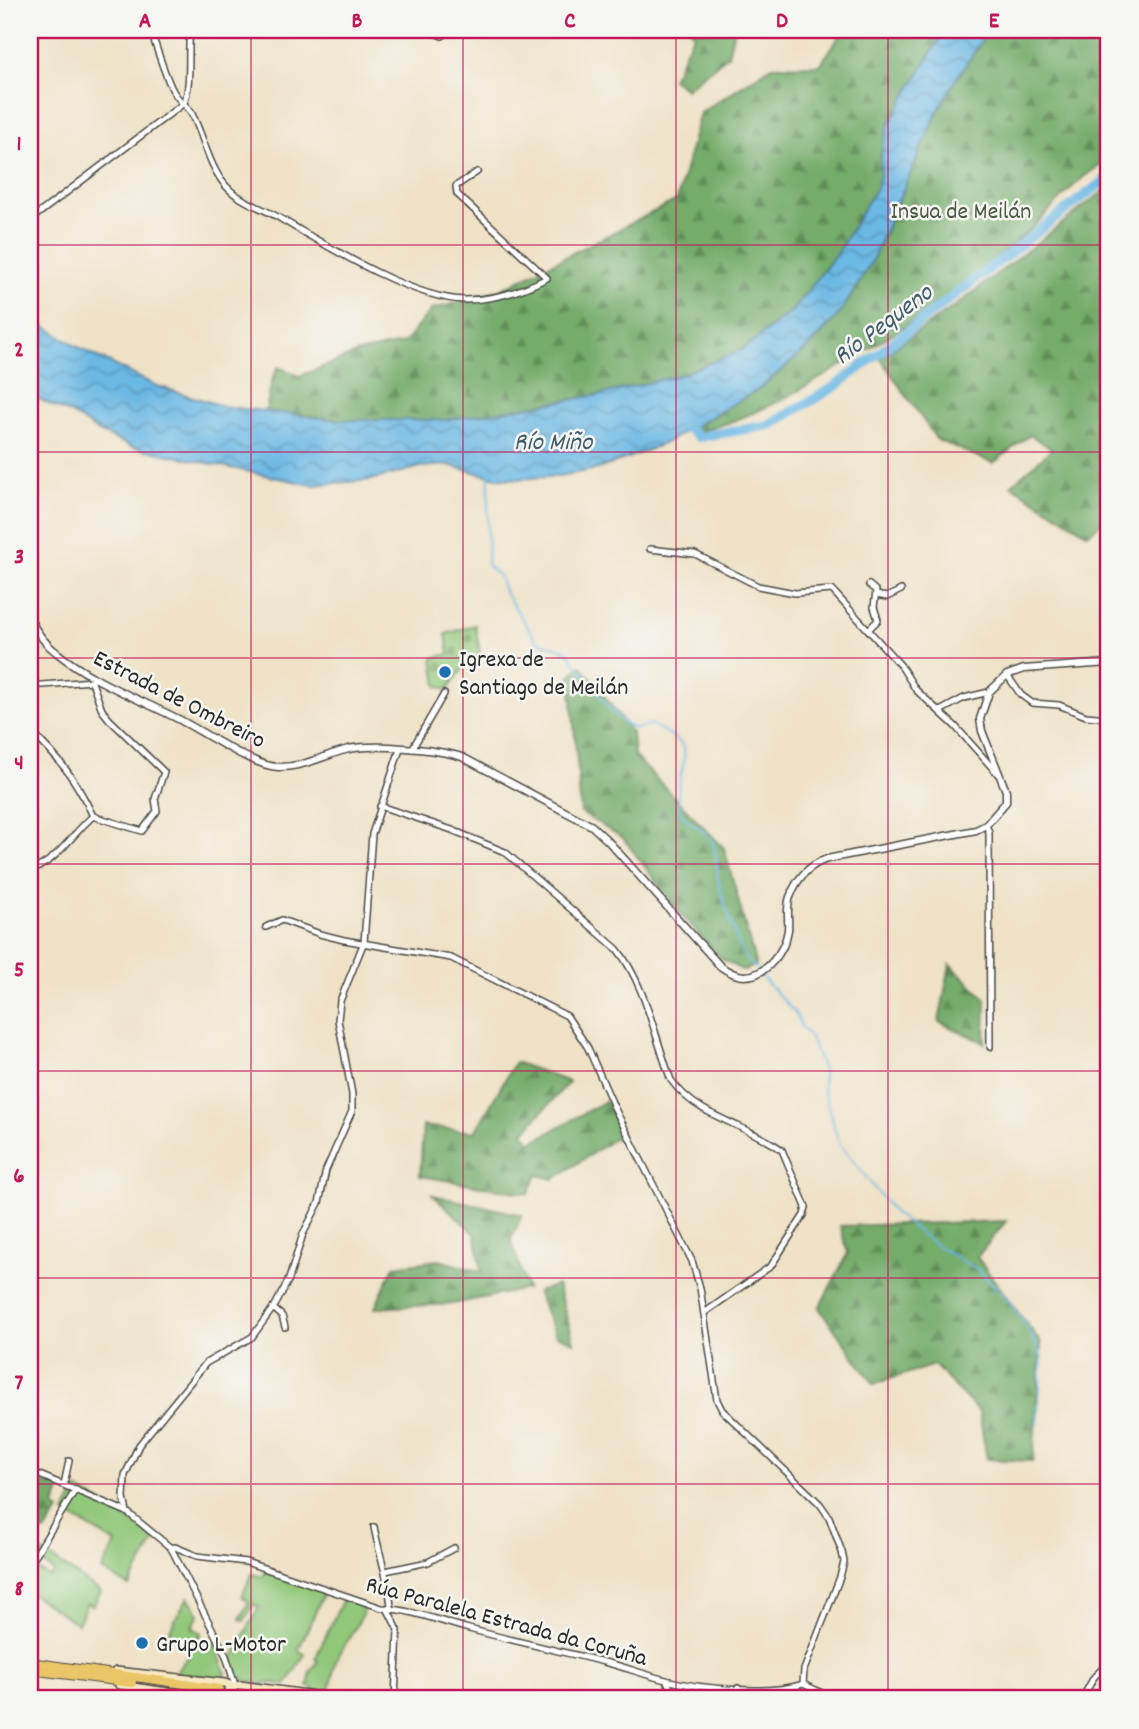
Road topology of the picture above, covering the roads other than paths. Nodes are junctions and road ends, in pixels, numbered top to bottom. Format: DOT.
graph roads {
  1 [pos="150,30"];
  2 [pos="190,30"];
  3 [pos="426,30"];
  4 [pos="452,30"];
  5 [pos="184,103"];
  6 [pos="477,172"];
  7 [pos="30,220"];
  8 [pos="650,548"];
  9 [pos="869,585"];
  10 [pos="901,590"];
  11 [pos="876,595"];
  12 [pos="30,619"];
  13 [pos="869,629"];
  14 [pos="1109,663"];
  15 [pos="1007,675"];
  16 [pos="93,681"];
  17 [pos="30,686"];
  18 [pos="989,692"];
  19 [pos="444,694"];
  20 [pos="940,711"];
  21 [pos="1109,718"];
  22 [pos="30,731"];
  23 [pos="400,749"];
  24 [pos="412,749"];
  25 [pos="998,774"];
  26 [pos="380,806"];
  27 [pos="93,817"];
  28 [pos="986,825"];
  29 [pos="30,871"];
  30 [pos="266,927"];
  31 [pos="363,942"];
  32 [pos="990,1047"];
  33 [pos="1109,1156"];
  34 [pos="1109,1212"];
  35 [pos="273,1308"];
  36 [pos="704,1313"];
  37 [pos="285,1327"];
  38 [pos="69,1461"];
  39 [pos="30,1471"];
  40 [pos="64,1484"];
  41 [pos="76,1489"];
  42 [pos="127,1512"];
  43 [pos="374,1527"];
  44 [pos="171,1548"];
  45 [pos="454,1548"];
  46 [pos="30,1564"];
  47 [pos="385,1571"];
  48 [pos="389,1608"];
  49 [pos="30,1662"];
  50 [pos="1109,1662"];
  51 [pos="55,1669"];
  52 [pos="30,1670"];
  53 [pos="667,1681"];
  54 [pos="803,1684"];
  55 [pos="234,1686"];
  56 [pos="248,1687"];
  57 [pos="738,1688"];
  58 [pos="220,1695"];
  59 [pos="206,1698"];
  60 [pos="260,1698"];
  61 [pos="305,1699"];
  62 [pos="344,1699"];
  63 [pos="395,1699"];
  64 [pos="675,1699"];
  65 [pos="733,1699"];
  66 [pos="835,1699"];
  67 [pos="1082,1699"];
  1 -- 5 [label="street"];
  2 -- 5 [label="street"];
  3 -- 4 [label="street"];
  5 -- 6 [label="street"];
  5 -- 7 [label="street"];
  8 -- 13 [label="street"];
  9 -- 11 [label="street"];
  10 -- 11 [label="street"];
  11 -- 13 [label="street"];
  12 -- 16 [label="street, Estrada de Ombreiro"];
  13 -- 20 [label="street"];
  14 -- 15 [label="street"];
  15 -- 18 [label="street"];
  15 -- 21 [label="street"];
  16 -- 17 [label="street"];
  16 -- 23 [label="street, Estrada de Ombreiro"];
  16 -- 27 [label="street"];
  18 -- 20 [label="street"];
  18 -- 25 [label="street"];
  19 -- 24 [label="street"];
  20 -- 25 [label="street"];
  22 -- 27 [label="street"];
  23 -- 24 [label="street, Estrada de Ombreiro"];
  23 -- 26 [label="street"];
  24 -- 28 [label="street, Estrada de Ombreiro"];
  25 -- 28 [label="street"];
  26 -- 31 [label="street"];
  26 -- 36 [label="street"];
  27 -- 29 [label="street"];
  28 -- 32 [label="street"];
  30 -- 31 [label="street"];
  31 -- 35 [label="street"];
  31 -- 36 [label="street"];
  33 -- 34 [label="street"];
  35 -- 37 [label="street"];
  35 -- 42 [label="street"];
  36 -- 54 [label="street"];
  38 -- 40 [label="street"];
  39 -- 40 [label="street"];
  40 -- 41 [label="street"];
  41 -- 42 [label="street"];
  41 -- 46 [label="street"];
  42 -- 44 [label="street"];
  43 -- 47 [label="street"];
  44 -- 48 [label="street, Rúa Paralela Estrada da Coruña"];
  44 -- 55 [label="street"];
  45 -- 47 [label="street"];
  47 -- 48 [label="street"];
  48 -- 53 [label="street, Rúa Paralela Estrada da Coruña"];
  48 -- 63 [label="street"];
  49 -- 51 [label="highway"];
  50 -- 67 [label="street"];
  51 -- 52 [label="highway"];
  51 -- 55 [label="main road"];
  51 -- 58 [label="highway"];
  51 -- 59 [label="main road"];
  53 -- 57 [label="street, Rúa Paralela Estrada da Coruña"];
  53 -- 64 [label="street"];
  54 -- 57 [label="street, Rúa Paralela Estrada da Coruña"];
  54 -- 66 [label="street"];
  55 -- 56 [label="main road"];
  55 -- 58 [label="main road"];
  56 -- 60 [label="main road"];
  56 -- 62 [label="main road"];
  57 -- 65 [label="street"];
  58 -- 59 [label="main road"];
  60 -- 61 [label="highway"];
}
